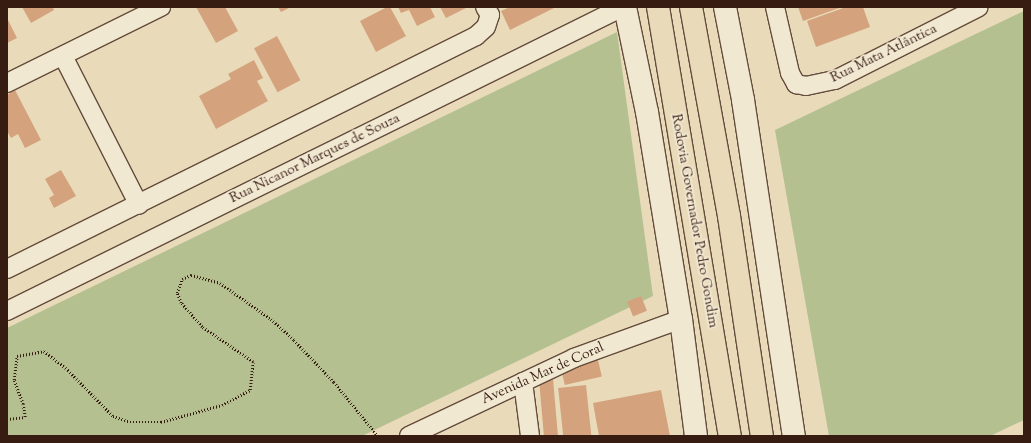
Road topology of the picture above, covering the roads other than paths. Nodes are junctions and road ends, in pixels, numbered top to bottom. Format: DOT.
graph roads {
  1 [pos="161,7"];
  2 [pos="485,7"];
  3 [pos="624,7"];
  4 [pos="658,7"];
  5 [pos="691,7"];
  6 [pos="725,7"];
  7 [pos="775,7"];
  8 [pos="969,9"];
  9 [pos="64,56"];
  10 [pos="7,83"];
  11 [pos="139,205"];
  12 [pos="7,269"];
  13 [pos="7,311"];
  14 [pos="680,319"];
  15 [pos="523,382"];
  16 [pos="409,436"];
  17 [pos="530,436"];
  18 [pos="696,436"];
  19 [pos="730,436"];
  20 [pos="762,436"];
  21 [pos="794,436"];
  1 -- 9 [label="street"];
  2 -- 11 [label="street"];
  3 -- 13 [label="street, Rua Nicanor Marques de Souza"];
  3 -- 14 [label="street"];
  4 -- 19 [label="highway, Rodovia Governador Pedro Gondim"];
  5 -- 20 [label="highway"];
  6 -- 21 [label="street"];
  7 -- 8 [label="street, Rua Mata Atlântica"];
  9 -- 10 [label="street"];
  9 -- 11 [label="street"];
  11 -- 12 [label="street"];
  14 -- 15 [label="street, Avenida Mar de Coral"];
  14 -- 18 [label="street"];
  15 -- 16 [label="street, Avenida Mar de Coral"];
  15 -- 17 [label="street"];
}
